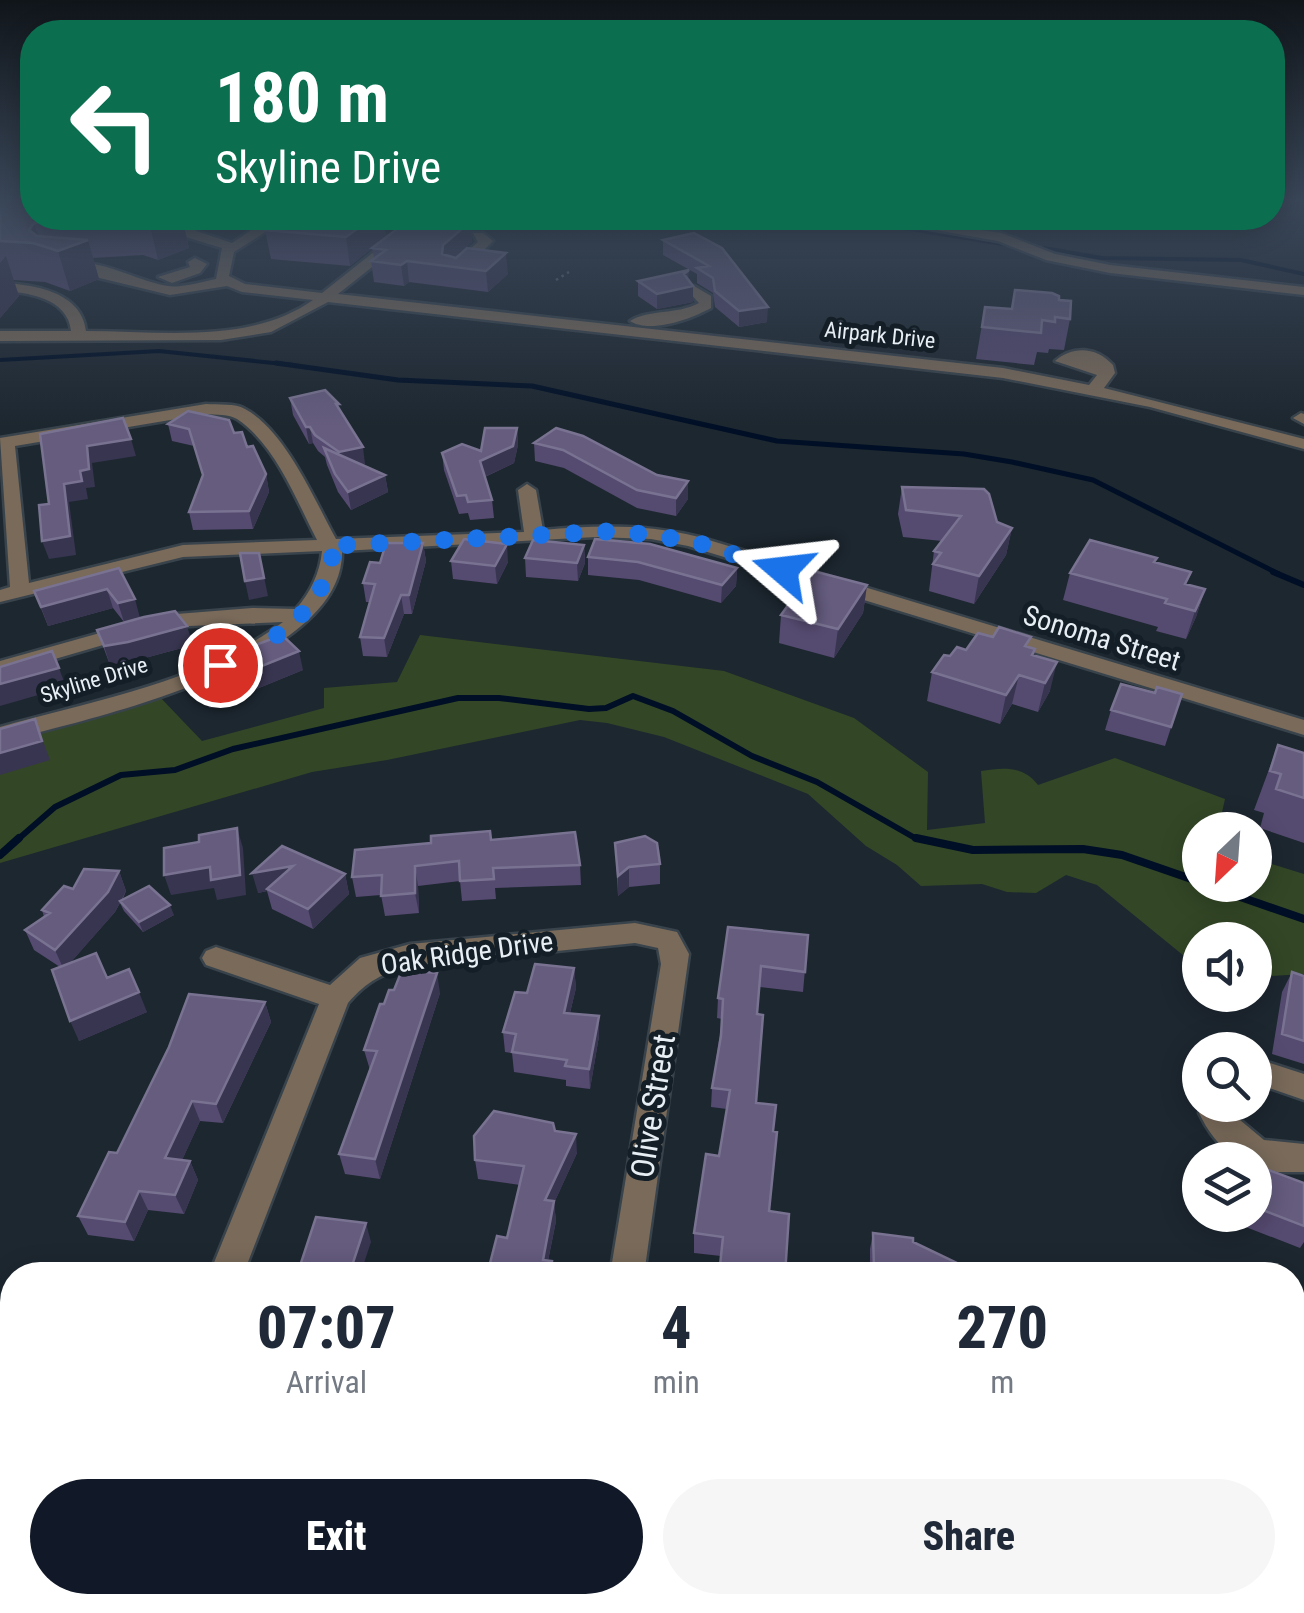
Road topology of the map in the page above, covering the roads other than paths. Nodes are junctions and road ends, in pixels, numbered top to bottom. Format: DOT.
graph roads {
  1 [pos="114,275"];
  2 [pos="223,275"];
  3 [pos="351,275"];
  4 [pos="1163,275"];
  5 [pos="226,282"];
  6 [pos="0,287"];
  7 [pos="694,290"];
  8 [pos="1304,292"];
  9 [pos="324,299"];
  10 [pos="468,299"];
  11 [pos="416,308"];
  12 [pos="455,313"];
  13 [pos="289,321"];
  14 [pos="626,331"];
  15 [pos="0,336"];
  16 [pos="78,336"];
  17 [pos="1107,374"];
  18 [pos="1093,390"];
  19 [pos="1302,432"];
  20 [pos="3,442"];
  21 [pos="526,490"];
  22 [pos="535,537"];
  23 [pos="328,546"];
  24 [pos="10,593"];
  25 [pos="301,616"];
  26 [pos="0,668"];
  27 [pos="1304,728"];
  28 [pos="0,735"];
  29 [pos="667,939"];
  30 [pos="216,958"];
  31 [pos="336,998"];
  32 [pos="1272,1076"];
  33 [pos="1304,1088"];
  34 [pos="1220,1122"];
  35 [pos="1304,1158"];
  36 [pos="231,1262"];
  37 [pos="629,1262"];
  1 -- 5 [label="street, Airpark Drive"];
  2 -- 5 [label="street"];
  3 -- 9 [label="street"];
  4 -- 8 [label="street"];
  5 -- 9 [label="street, Airpark Drive"];
  6 -- 16 [label="street"];
  7 -- 14 [label="street"];
  9 -- 11 [label="street, Airpark Drive"];
  9 -- 13 [label="street"];
  10 -- 12 [label="street"];
  11 -- 12 [label="street, Airpark Drive"];
  11 -- 13 [label="street"];
  12 -- 14 [label="street, Airpark Drive"];
  13 -- 16 [label="street"];
  14 -- 18 [label="street, Airpark Drive"];
  15 -- 16 [label="street"];
  17 -- 18 [label="street"];
  18 -- 19 [label="street, Airpark Drive"];
  20 -- 23 [label="street"];
  20 -- 24 [label="street"];
  21 -- 22 [label="street"];
  22 -- 23 [label="street, Sonoma Street"];
  22 -- 27 [label="street, Sonoma Street"];
  23 -- 24 [label="street, Sonoma Street"];
  23 -- 25 [label="street, Skyline Drive"];
  25 -- 26 [label="street"];
  25 -- 28 [label="street, Skyline Drive"];
  29 -- 31 [label="street, Oak Ridge Drive"];
  29 -- 37 [label="street, Olive Street"];
  30 -- 31 [label="street"];
  31 -- 36 [label="street, Oak Ridge Drive"];
  32 -- 33 [label="street"];
  34 -- 35 [label="street"];
}
